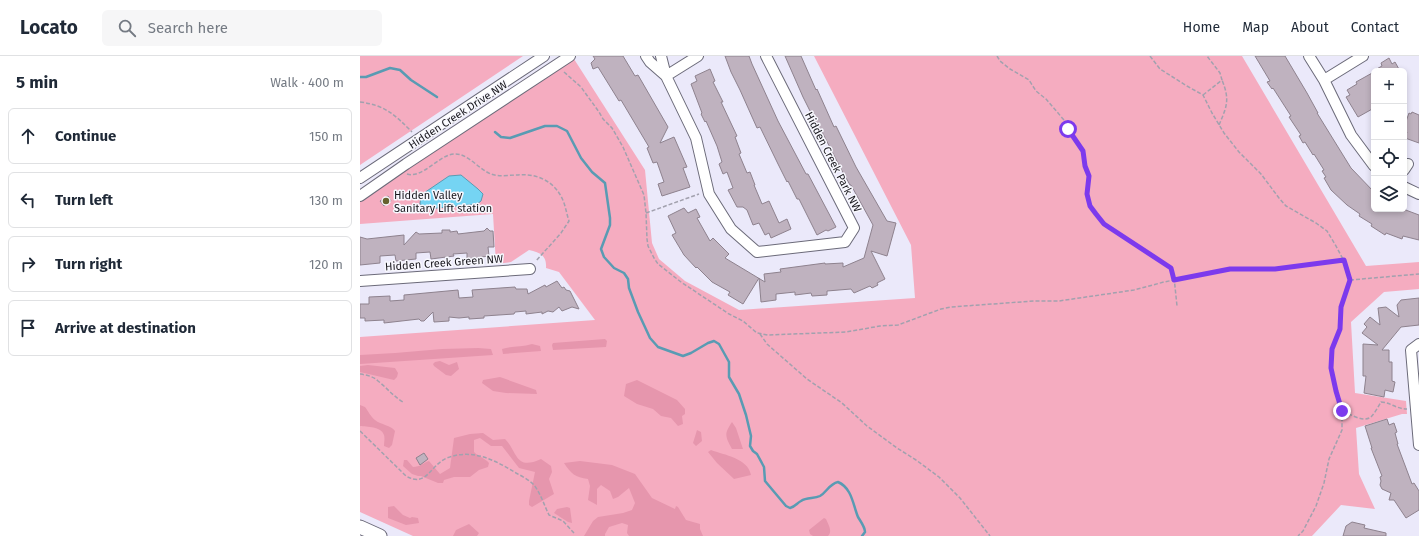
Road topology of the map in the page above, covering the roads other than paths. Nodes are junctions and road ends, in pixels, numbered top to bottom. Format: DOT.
graph roads {
  1 [pos="544,56"];
  2 [pos="570,56"];
  3 [pos="646,56"];
  4 [pos="661,56"];
  5 [pos="698,56"];
  6 [pos="766,56"];
  7 [pos="1309,56"];
  8 [pos="1364,56"];
  9 [pos="666,76"];
  10 [pos="1324,80"];
  11 [pos="1371,162"];
  12 [pos="362,177"];
  13 [pos="373,188"];
  14 [pos="1407,188"];
  15 [pos="1419,194"];
  16 [pos="360,196"];
  17 [pos="530,268"];
  18 [pos="360,281"];
  19 [pos="1419,344"];
  20 [pos="1419,445"];
  21 [pos="360,527"];
  22 [pos="380,536"];
  1 -- 12 [label="street, Hidden Creek Drive NW"];
  2 -- 13 [label="street, Hidden Creek Drive NW"];
  3 -- 9 [label="street"];
  4 -- 9 [label="street"];
  5 -- 9 [label="street"];
  6 -- 9 [label="street, Hidden Creek Park NW"];
  7 -- 10 [label="street"];
  8 -- 10 [label="street"];
  10 -- 11 [label="street"];
  12 -- 13 [label="street"];
  13 -- 16 [label="street, Hidden Creek Drive NW"];
  14 -- 15 [label="street"];
  17 -- 18 [label="street, Hidden Creek Green NW"];
  19 -- 20 [label="street"];
  21 -- 22 [label="main road"];
}
